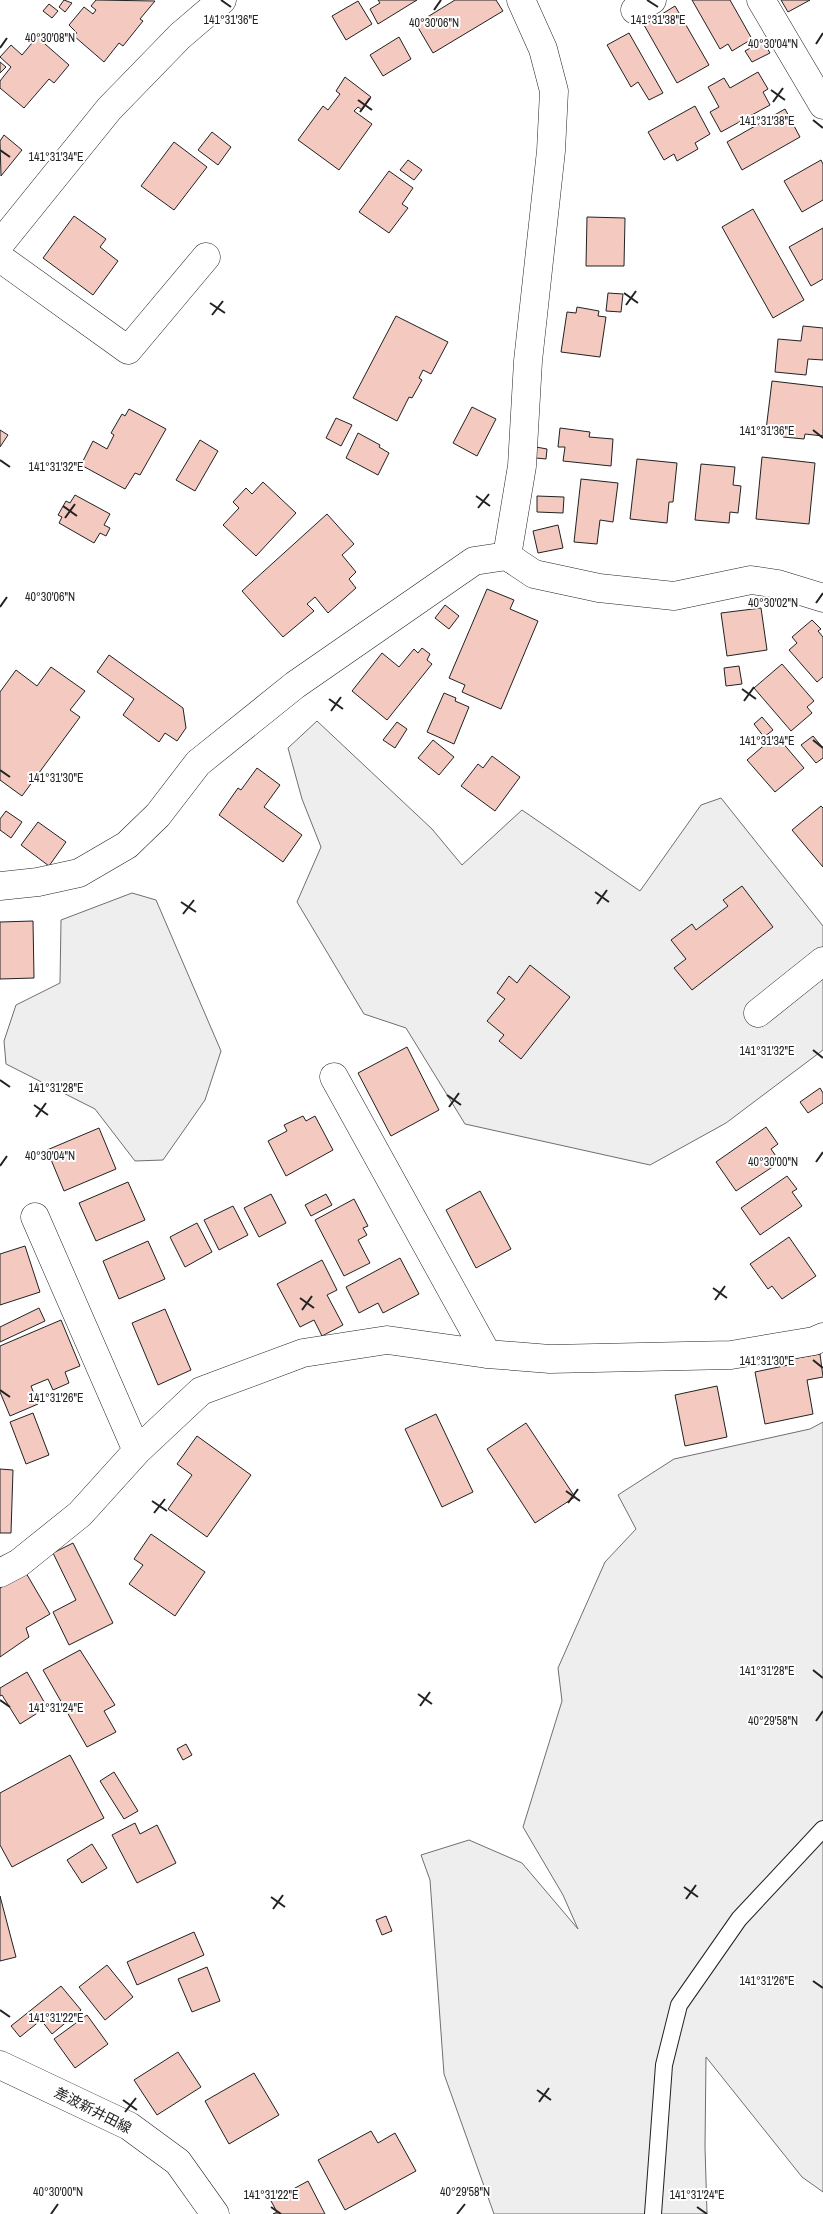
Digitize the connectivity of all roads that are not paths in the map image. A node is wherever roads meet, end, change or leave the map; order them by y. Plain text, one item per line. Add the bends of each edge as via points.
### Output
1 (222, 0) edge
2 (521, 0) edge
3 (761, 0) edge
4 (819, 89) edge
5 (0, 244) edge
6 (206, 257) dead end
7 (0, 258) edge
8 (507, 556) junction
9 (823, 598) edge
10 (0, 886) edge
11 (823, 961) edge
12 (758, 1013) dead end
13 (334, 1077) dead end
14 (35, 1217) dead end
15 (823, 1336) edge
16 (487, 1354) junction
17 (137, 1451) junction
18 (0, 1573) edge
19 (823, 1829) edge
20 (0, 2065) edge
21 (215, 2214) edge
22 (653, 2214) edge

1 - 5 street via 180,36 109,109
2 - 8 street via 543,49 554,91 551,151 528,361 522,466
3 - 4 street
6 - 7 street via 128,350
8 - 9 street via 534,574 599,588 674,596 751,580 778,584
8 - 10 street via 474,561 295,685 198,763 158,815 127,846 79,873
11 - 12 street
13 - 16 street
14 - 17 street
15 - 16 street via 814,1341 731,1355 550,1359
16 - 17 street via 386,1340 303,1352 202,1391
17 - 18 street via 80,1514 19,1564
19 - 22 lane via 739,1919 680,2005 664,2065
20 - 21 street, 差波新井田線 via 130,2126 178,2162

